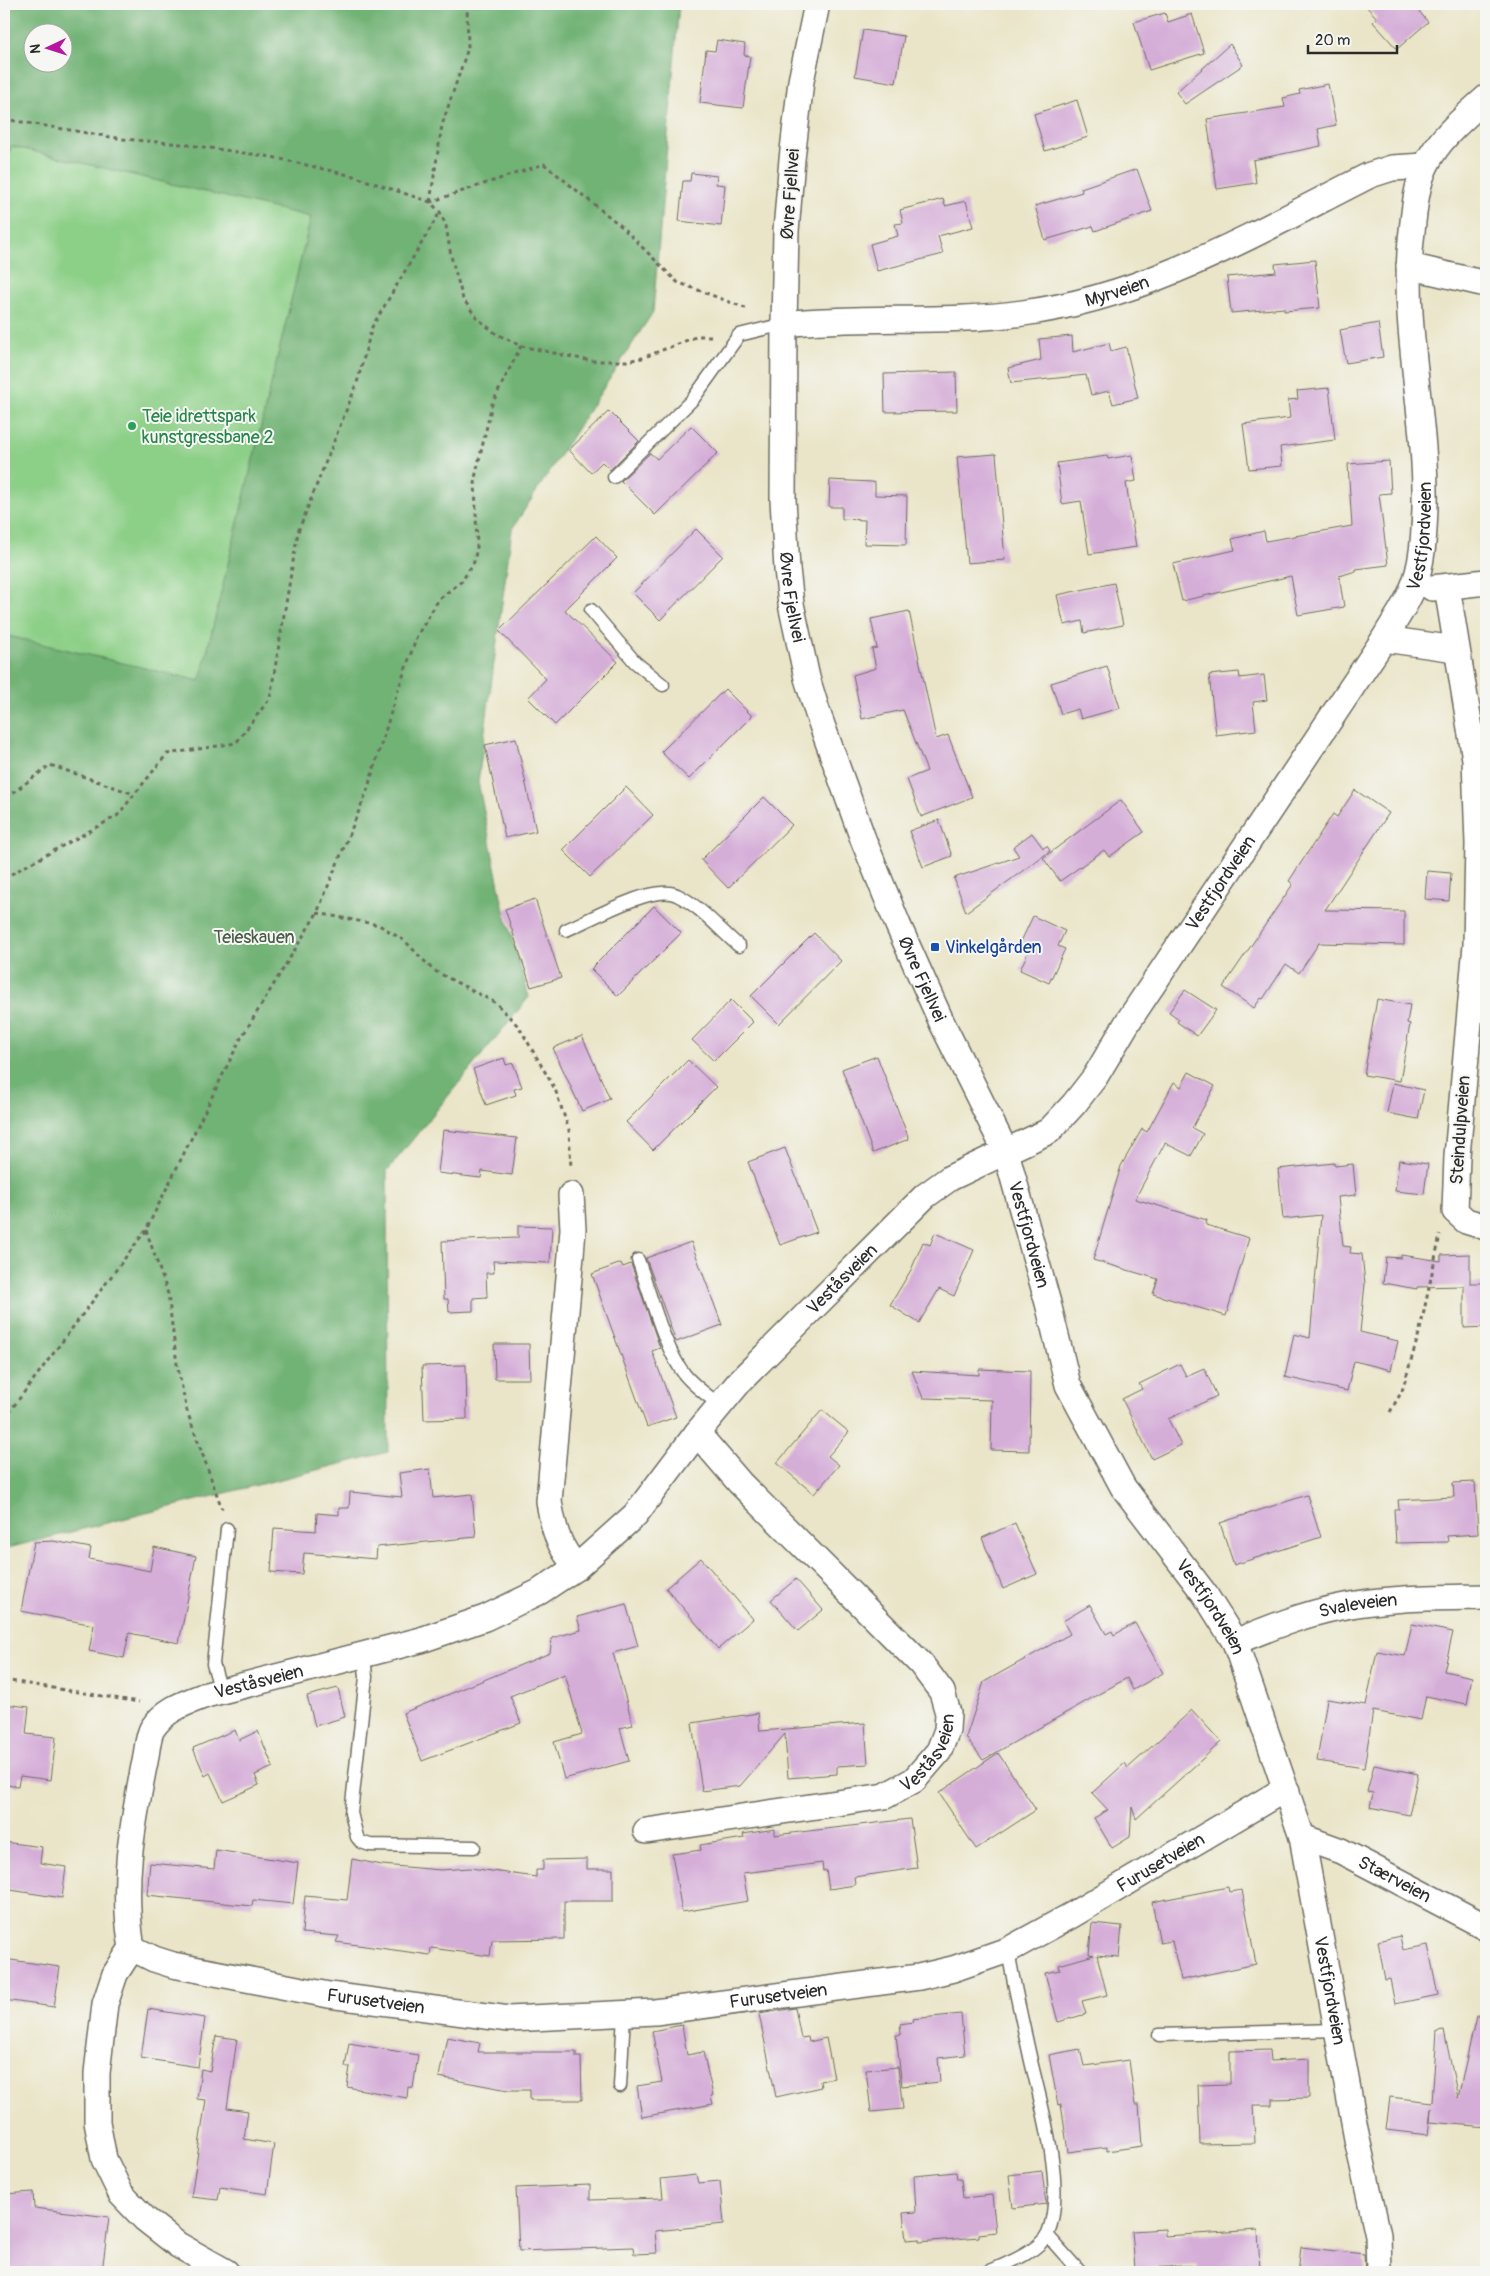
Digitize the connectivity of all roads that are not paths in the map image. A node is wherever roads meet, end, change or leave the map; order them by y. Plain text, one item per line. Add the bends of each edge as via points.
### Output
1 (817, 4) edge
2 (1486, 98) edge
3 (1425, 166) junction
4 (1409, 266) junction
5 (1486, 284) edge
6 (784, 324) junction
7 (614, 476) dead end
8 (1486, 582) edge
9 (1447, 587) junction
10 (1413, 590) junction
11 (590, 610) dead end
12 (1384, 639) junction
13 (1456, 649) junction
14 (663, 685) dead end
15 (566, 930) dead end
16 (739, 946) dead end
17 (1006, 1152) junction
18 (570, 1195) road end
19 (1469, 1220) edge
20 (638, 1260) dead end
21 (720, 1405) junction
22 (697, 1433) junction
23 (227, 1528) road end
24 (577, 1567) junction
25 (1486, 1596) edge
26 (1235, 1642) junction
27 (364, 1655) junction
28 (221, 1692) junction
29 (1287, 1791) junction
30 (646, 1831) dead end
31 (1302, 1837) junction
32 (474, 1847) dead end
33 (1486, 1927) edge
34 (132, 1948) junction
35 (1008, 1950) junction
36 (624, 2014) junction
37 (1337, 2030) junction
38 (1159, 2035) dead end
39 (620, 2086) dead end
40 (1047, 2235) junction
41 (226, 2272) edge
42 (988, 2272) edge
43 (1080, 2272) edge
44 (1379, 2272) edge

1 - 6 street, Øvre Fjellvei via 801,82 792,159 786,231
2 - 3 street, Vestfjordveien via 1454,128
3 - 4 street, Vestfjordveien via 1418,190
3 - 6 street, Myrveien via 1392,168 1370,175 1230,247 1154,280 1062,306 950,320 813,320
4 - 5 street
4 - 10 street, Vestfjordveien via 1411,321 1425,452 1424,544
6 - 7 lane via 739,335 694,399
6 - 17 street, Øvre Fjellvei via 783,499 787,569 807,678 860,830 898,925
8 - 9 street
9 - 10 street
9 - 13 street, Steindulpveien
10 - 12 street, Vestfjordveien
11 - 14 lane via 635,662
12 - 13 street
12 - 17 street, Vestfjordveien via 1129,1020 1095,1078 1049,1130
13 - 19 street, Steindulpveien via 1475,759 1478,844 1476,945 1457,1156
15 - 16 lane via 647,895 663,892 676,894
17 - 21 street, Veståsveien via 950,1178 925,1196 741,1380
17 - 26 street, Vestfjordveien via 1068,1385 1123,1487 1204,1593
18 - 24 street via 573,1229 549,1501 553,1529 565,1555
20 - 21 lane via 672,1353 684,1374
21 - 22 street, Veståsveien
22 - 24 street, Veståsveien via 635,1515
22 - 30 street, Veståsveien via 740,1483 921,1664 942,1692 948,1713 947,1730 939,1751 914,1780 885,1796
23 - 28 lane via 213,1664
24 - 27 street, Veståsveien via 539,1592 485,1618
25 - 26 street, Svaleveien via 1342,1606
26 - 29 street, Vestfjordveien
27 - 28 street, Veståsveien
27 - 32 lane via 366,1678 351,1813 356,1837 370,1845
28 - 34 street, Veståsveien via 173,1707 152,1730 132,1828 126,1888 126,1916
29 - 31 street, Vestfjordveien
29 - 35 street, Furusetveien
31 - 33 street, Stærveien via 1341,1851
31 - 37 street, Vestfjordveien
34 - 36 street, Furusetveien via 173,1965 329,1995 448,2012 509,2019
34 - 41 street via 115,1974 105,2004 97,2073 97,2122 104,2159 121,2194 145,2220
35 - 36 street, Furusetveien via 953,1969 920,1976
35 - 40 lane via 1049,2140 1055,2202
36 - 39 lane
37 - 38 lane
37 - 44 street, Vestfjordveien via 1378,2235
40 - 42 lane via 1029,2252
40 - 43 lane

